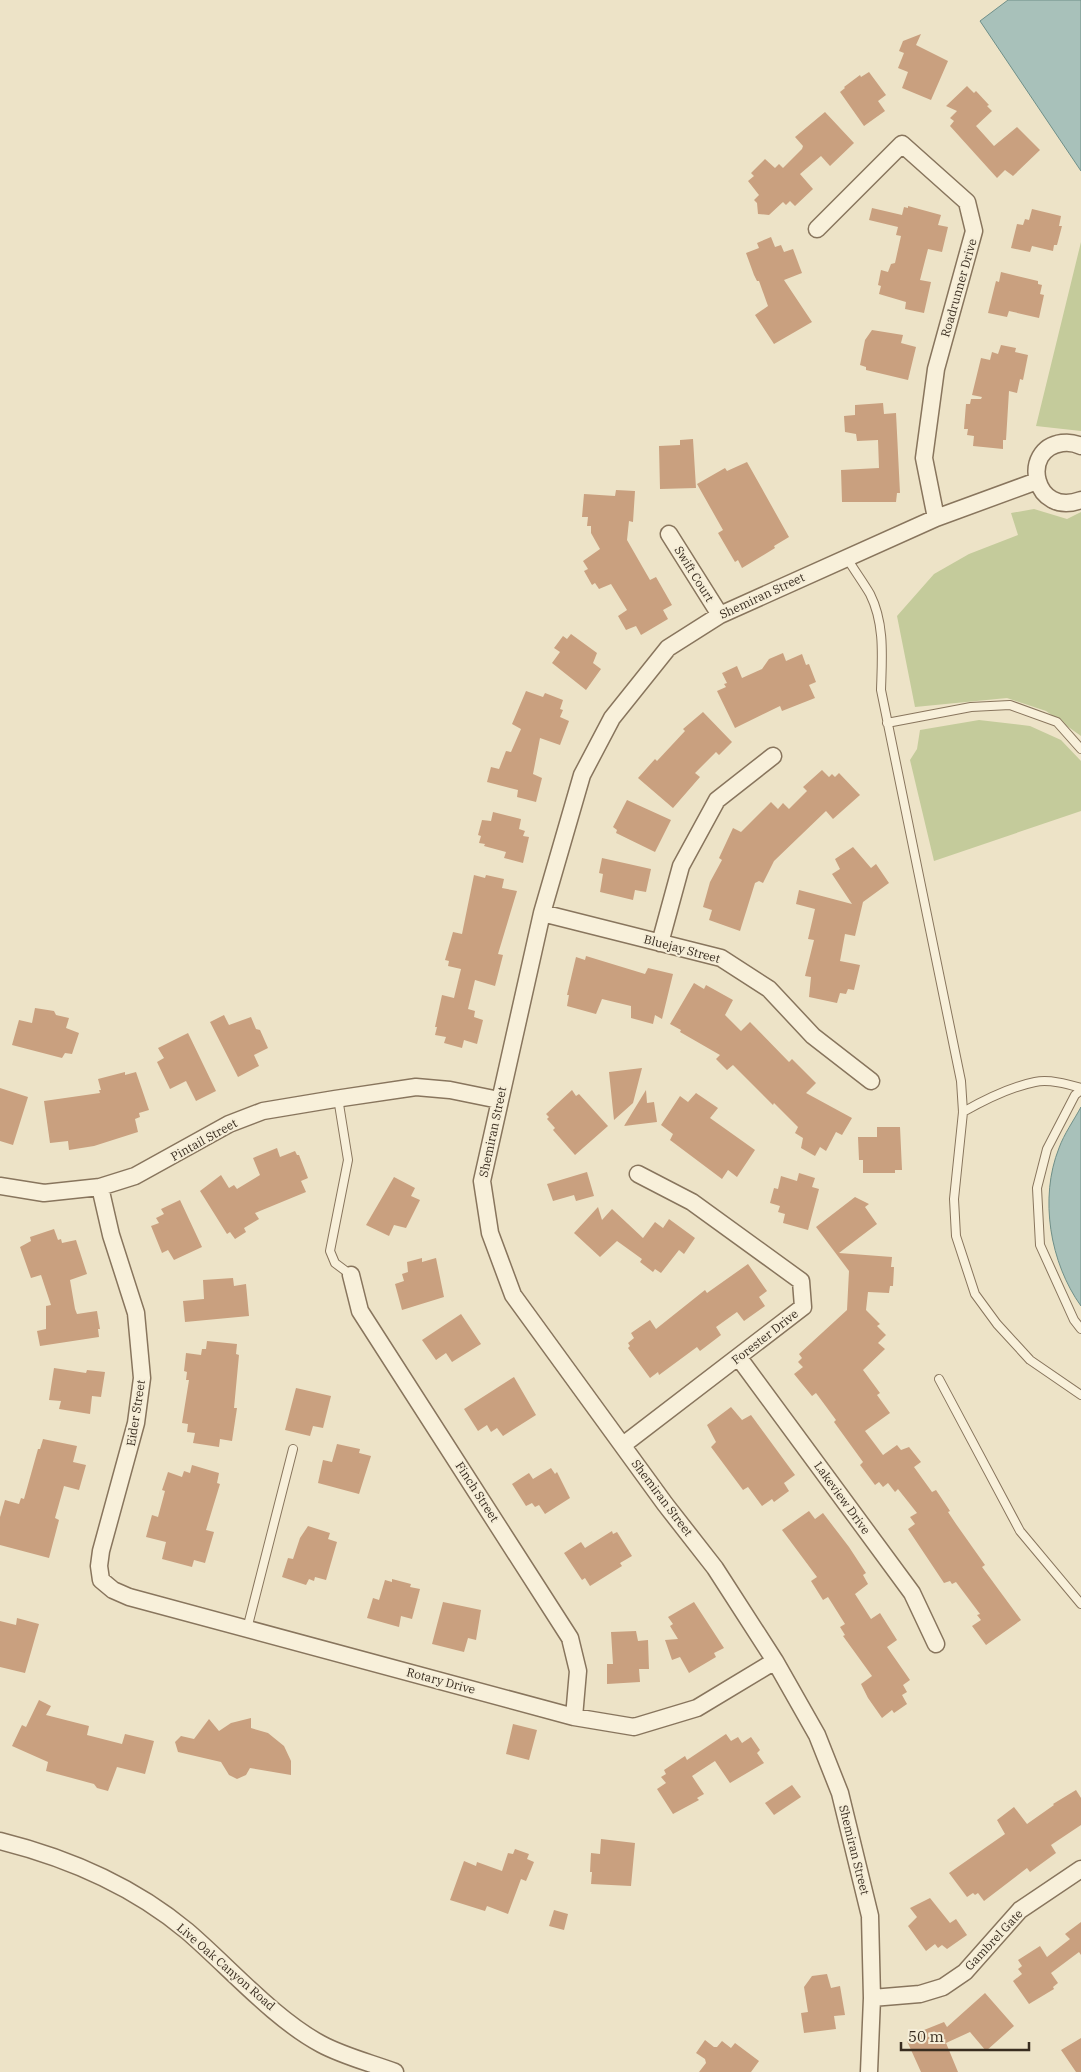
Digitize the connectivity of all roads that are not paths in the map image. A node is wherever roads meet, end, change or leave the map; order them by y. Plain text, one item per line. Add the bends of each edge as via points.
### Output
1 (817, 229) dead end
2 (1081, 446) edge
3 (1037, 481) junction
4 (1081, 500) edge
5 (936, 518) junction
6 (669, 534) dead end
7 (847, 558) junction
8 (720, 615) junction
9 (888, 723) junction
10 (1081, 749) edge
11 (773, 756) dead end
12 (542, 913) junction
13 (660, 943) junction
14 (871, 1081) dead end
15 (1081, 1089) edge
16 (338, 1098) junction
17 (499, 1100) junction
18 (964, 1112) junction
19 (638, 1174) dead end
20 (0, 1186) edge
21 (100, 1186) junction
22 (351, 1275) joint
23 (1081, 1329) edge
24 (739, 1358) junction
25 (939, 1379) dead end
26 (1081, 1395) edge
27 (623, 1445) junction
28 (293, 1449) dead end
29 (101, 1580) joint
30 (1081, 1604) edge
31 (247, 1629) junction
32 (936, 1644) dead end
33 (775, 1661) junction
34 (574, 1717) junction
35 (0, 1841) edge
36 (1081, 1869) edge
37 (872, 1998) junction
38 (395, 2072) edge
39 (869, 2072) edge

1 - 5 street, Roadrunner Drive via 902,144 967,202 974,231 936,370 924,458
2 - 3 street via 1067,442 1048,449 1036,466
3 - 4 street via 1053,501 1062,504
3 - 5 street, Shemiran Street
5 - 7 street, Shemiran Street
6 - 8 street, Swift Court
7 - 8 street, Shemiran Street
7 - 9 lane via 870,595 879,621 881,690
8 - 12 street, Shemiran Street via 668,648 612,718 582,775
9 - 10 lane via 971,706 1010,705 1056,722
9 - 18 lane via 961,1081
11 - 13 street via 717,800 681,866
12 - 13 street, Bluejay Street
12 - 17 street, Shemiran Street
13 - 14 street, Bluejay Street via 721,958 769,989 813,1036
15 - 18 lane via 1062,1083 1036,1082 1002,1093
15 - 23 lane via 1047,1149 1037,1188 1040,1245
16 - 17 street, Pintail Street via 416,1087
16 - 21 street, Pintail Street via 262,1111 229,1124 135,1176
16 - 22 lane via 348,1160 330,1251 334,1263
17 - 27 street, Shemiran Street via 482,1181 490,1233 513,1295
18 - 26 lane via 954,1199 956,1236 975,1294 1030,1360
19 - 24 street, Forester Drive via 692,1202 801,1281 803,1307
20 - 21 street, Pintail Street via 44,1193
21 - 29 street, Eider Street via 111,1234 136,1313 142,1378 136,1423 101,1552
22 - 34 street, Finch Street via 360,1311 570,1638 578,1671
24 - 27 street, Forester Drive
24 - 32 street, Lakeview Drive via 912,1593
25 - 30 lane via 1020,1531
27 - 33 street, Shemiran Street via 715,1568
28 - 31 lane
29 - 31 street, Rotary Drive via 129,1597
31 - 34 street, Rotary Drive
33 - 34 street, Rotary Drive via 697,1708 634,1727
33 - 37 street, Shemiran Street via 817,1735 840,1792 870,1916
35 - 38 street, Live Oak Canyon Road via 72,1863 129,1890 186,1931 288,2021 320,2044
36 - 37 street, Gambrel Gate via 1020,1910 965,1972 942,1987 920,1994
37 - 39 street, Shemiran Street

